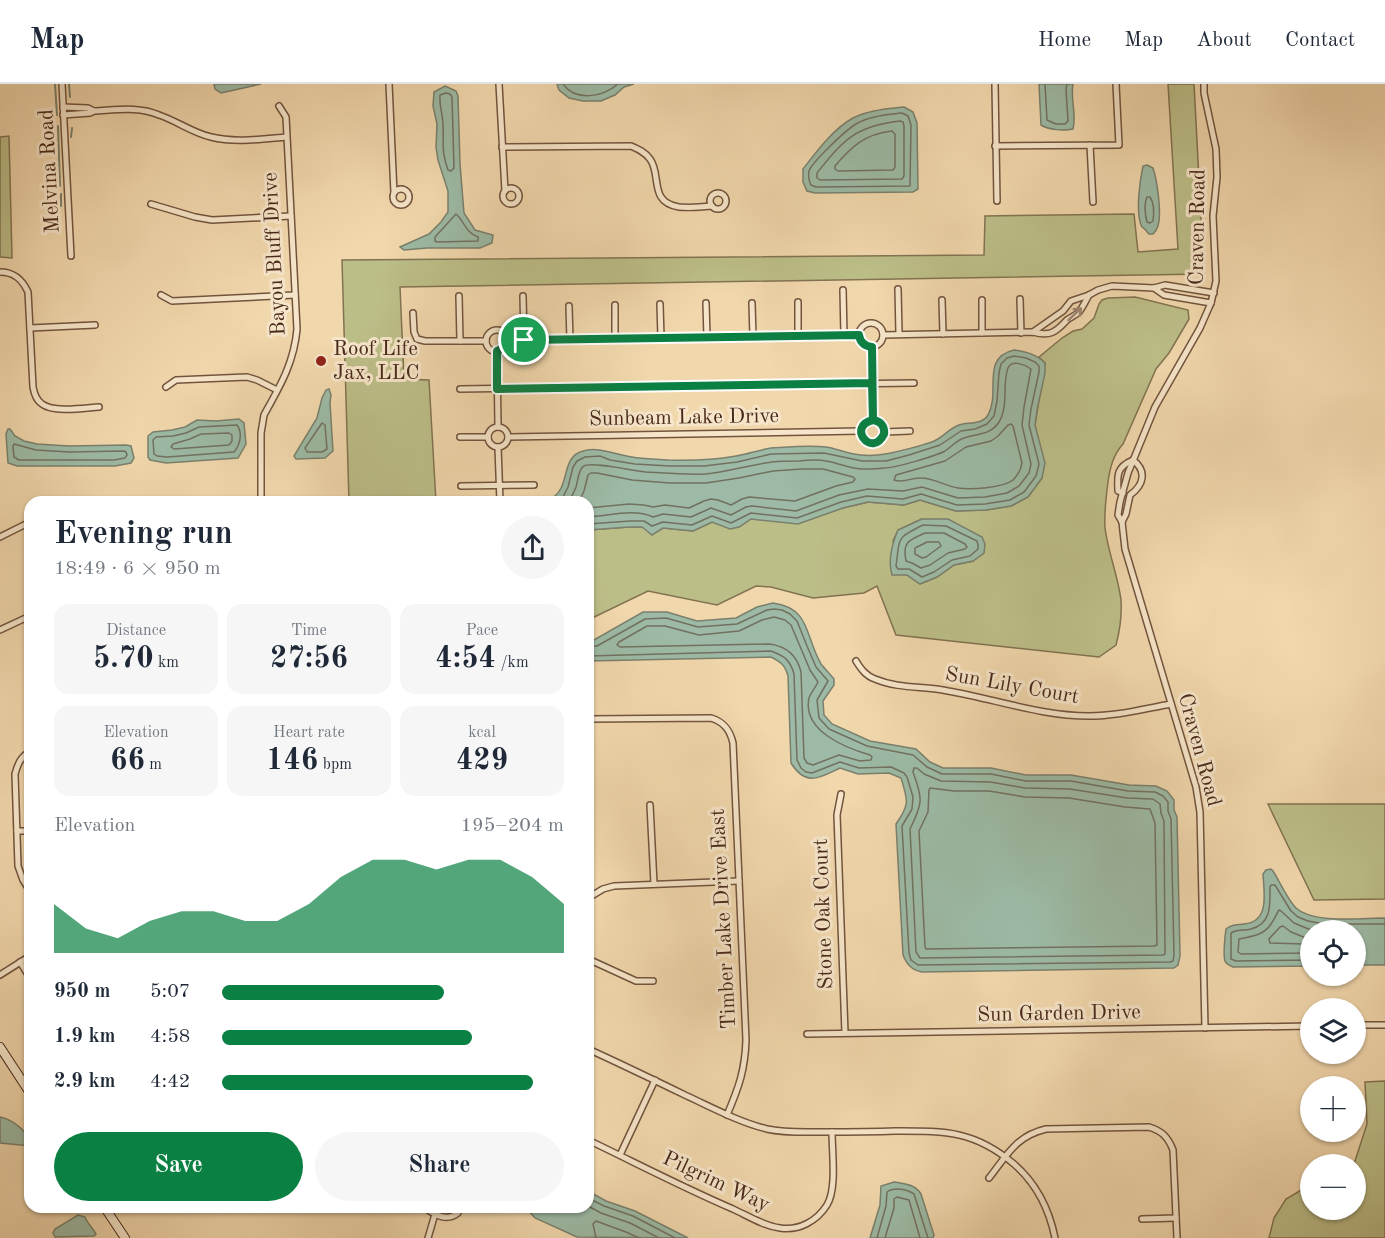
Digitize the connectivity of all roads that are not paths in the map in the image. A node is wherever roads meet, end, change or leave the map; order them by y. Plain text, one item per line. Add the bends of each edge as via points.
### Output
1 (62, 84) edge
2 (389, 84) edge
3 (499, 84) edge
4 (995, 84) edge
5 (1116, 84) edge
6 (1204, 84) edge
7 (279, 106) dead end
8 (63, 107) junction
9 (94, 111) junction
10 (63, 115) junction
11 (286, 137) junction
12 (1090, 145) junction
13 (995, 146) junction
14 (502, 147) junction
15 (505, 191) dead end
16 (394, 193) dead end
17 (997, 201) dead end
18 (1093, 202) dead end
19 (151, 204) dead end
20 (712, 206) dead end
21 (291, 216) junction
22 (71, 256) dead end
23 (3, 272) edge
24 (1154, 288) junction
25 (898, 289) dead end
26 (843, 290) dead end
27 (1214, 293) junction
28 (161, 295) dead end
29 (295, 295) junction
30 (1089, 295) junction
31 (459, 296) dead end
32 (523, 296) dead end
33 (1020, 299) dead end
34 (942, 300) dead end
35 (982, 300) dead end
36 (798, 302) dead end
37 (706, 303) dead end
38 (752, 303) dead end
39 (1211, 303) junction
40 (660, 304) dead end
41 (615, 305) dead end
42 (569, 306) dead end
43 (413, 313) dead end
44 (95, 325) dead end
45 (30, 328) junction
46 (1033, 332) junction
47 (982, 333) junction
48 (1021, 333) junction
49 (883, 334) junction
50 (899, 334) junction
51 (943, 334) junction
52 (844, 335) junction
53 (859, 335) junction
54 (798, 336) junction
55 (707, 337) junction
56 (753, 337) junction
57 (661, 338) junction
58 (615, 339) junction
59 (524, 340) junction
60 (570, 340) junction
61 (460, 341) junction
62 (486, 341) junction
63 (508, 341) junction
64 (872, 347) junction
65 (497, 351) junction
66 (872, 383) junction
67 (914, 383) dead end
68 (166, 387) dead end
69 (460, 389) dead end
70 (497, 389) junction
71 (277, 390) junction
72 (99, 407) dead end
73 (873, 420) junction
74 (498, 427) junction
75 (861, 431) junction
76 (910, 431) dead end
77 (884, 432) junction
78 (460, 437) dead end
79 (488, 437) junction
80 (508, 437) junction
81 (498, 447) junction
82 (1133, 460) junction
83 (534, 485) dead end
84 (461, 486) dead end
85 (499, 486) junction
86 (1123, 493) junction
87 (1130, 495) junction
88 (261, 496) edge
89 (500, 496) edge
90 (1122, 522) junction
91 (24, 525) edge
92 (0, 537) edge
93 (24, 619) edge
94 (0, 630) edge
95 (856, 661) dead end
96 (1171, 704) junction
97 (594, 719) edge
98 (24, 755) edge
99 (841, 794) dead end
100 (650, 805) dead end
101 (17, 831) junction
102 (24, 831) edge
103 (24, 880) edge
104 (739, 881) junction
105 (654, 884) junction
106 (594, 894) edge
107 (24, 960) edge
108 (20, 962) junction
109 (594, 962) edge
110 (24, 968) edge
111 (0, 975) edge
112 (652, 981) dead end
113 (1366, 1025) edge
114 (1385, 1025) edge
115 (1300, 1026) edge
116 (1205, 1028) junction
117 (845, 1033) junction
118 (807, 1034) dead end
119 (0, 1047) edge
120 (594, 1052) edge
121 (655, 1080) junction
122 (24, 1084) edge
123 (727, 1114) junction
124 (832, 1132) junction
125 (594, 1143) edge
126 (620, 1155) junction
127 (1005, 1157) junction
128 (989, 1178) dead end
129 (108, 1213) edge
130 (458, 1213) edge
131 (435, 1214) joint
132 (1176, 1218) junction
133 (1142, 1220) dead end
134 (125, 1238) edge
135 (428, 1238) edge
136 (1055, 1238) edge
137 (1177, 1238) edge

1 - 8 street, Melvina Road
2 - 16 street
3 - 14 street
4 - 13 street
5 - 12 street via 1119,145
6 - 27 street, Craven Road via 1216,149
7 - 11 street, Bayou Bluff Drive via 285,117
8 - 9 street
8 - 10 street, Melvina Road
9 - 10 street
9 - 11 street via 145,110 220,139
10 - 22 street, Melvina Road
11 - 21 street, Bayou Bluff Drive
12 - 13 street
12 - 18 street
13 - 17 street
14 - 15 street
14 - 20 street via 631,146 650,158 656,187 667,201 681,207
19 - 21 street via 203,219
21 - 29 street, Bayou Bluff Drive
23 - 45 street via 19,278 28,292
24 - 27 street via 1166,285
24 - 30 street via 1112,286
24 - 39 street via 1164,295
25 - 50 street
26 - 52 street
27 - 39 street, Craven Road
28 - 29 street via 172,301
29 - 71 street, Bayou Bluff Drive via 296,346
30 - 46 street via 1071,301
46 -> 30 street via 1042,335 1058,330 1079,312
31 - 61 street
32 - 59 street
33 - 48 street
34 - 51 street
35 - 47 street
36 - 54 street
37 - 55 street
38 - 56 street
39 - 82 street, Craven Road via 1155,407
40 - 57 street
41 - 58 street
42 - 60 street
43 - 61 street via 417,339
44 - 45 street
45 - 72 street via 33,387 38,400 56,409
46 - 48 street
47 - 48 street
47 - 51 street
49 - 50 street
49 - 53 street via 879,326 871,323 862,327
49 - 64 street via 880,343
50 - 51 street
52 - 53 street
52 - 54 street
53 - 64 street via 863,344
54 - 56 street
55 - 56 street
55 - 57 street
57 - 58 street
58 - 60 street
59 - 60 street
59 - 63 street
61 - 62 street
62 - 63 street via 489,333 497,330
62 - 65 street via 489,348
63 - 65 street
64 - 66 street
65 - 70 street
66 - 67 street
66 - 70 street
66 - 73 street
68 - 71 street via 176,380 247,377
69 - 70 street
70 - 74 street
71 - 88 street, Bayou Bluff Drive via 264,415 261,434
73 - 75 street via 864,423
73 - 77 street via 881,423
74 - 79 street
74 - 80 street
75 - 77 street via 864,440 873,443 881,440
75 - 80 street, Sunbeam Lake Drive
76 - 77 street
78 - 79 street
79 - 81 street
80 - 81 street
81 - 85 street
82 - 86 street, Craven Road via 1123,464 1119,472 1118,491
82 - 87 street, Craven Road via 1140,466 1142,476 1138,489
83 - 85 street
84 - 85 street
85 - 89 street
86 - 87 street
86 - 90 street, Craven Road via 1118,515
87 - 90 street, Craven Road
90 - 96 street, Craven Road via 1125,549
91 - 92 street
93 - 94 street
95 - 96 street, Sun Lily Court via 874,679 900,686 945,690 1056,714 1124,714
96 - 116 street, Craven Road via 1200,812
97 - 104 street, Timber Lake Drive East via 705,717 721,722 729,730 733,743
98 - 101 street via 15,774
99 - 117 street, Stone Oak Court via 837,815
100 - 105 street
101 - 102 street
101 - 103 street
104 - 105 street
104 - 123 street, Timber Lake Drive East via 746,1040 741,1079
105 - 106 street via 614,886
107 - 108 street
108 - 110 street
108 - 111 street
109 - 112 street via 636,981
113 - 114 street
115 - 116 street, Sun Garden Drive
116 - 117 street, Sun Garden Drive
117 - 118 street, Sun Garden Drive
119 - 122 main road
120 - 121 street
121 - 123 street
121 - 126 street
123 - 124 street via 775,1131
124 - 126 street, Pilgrim Way via 830,1198 814,1220 788,1229 770,1226
124 - 127 street via 941,1131 982,1142
125 - 126 street, Pilgrim Way
127 - 128 street
127 - 132 street via 1025,1136 1046,1129 1149,1128 1162,1132 1173,1150
127 - 136 street via 1039,1193
129 - 134 main road
130 - 131 street via 453,1218
131 - 135 street
132 - 133 street
132 - 137 street

